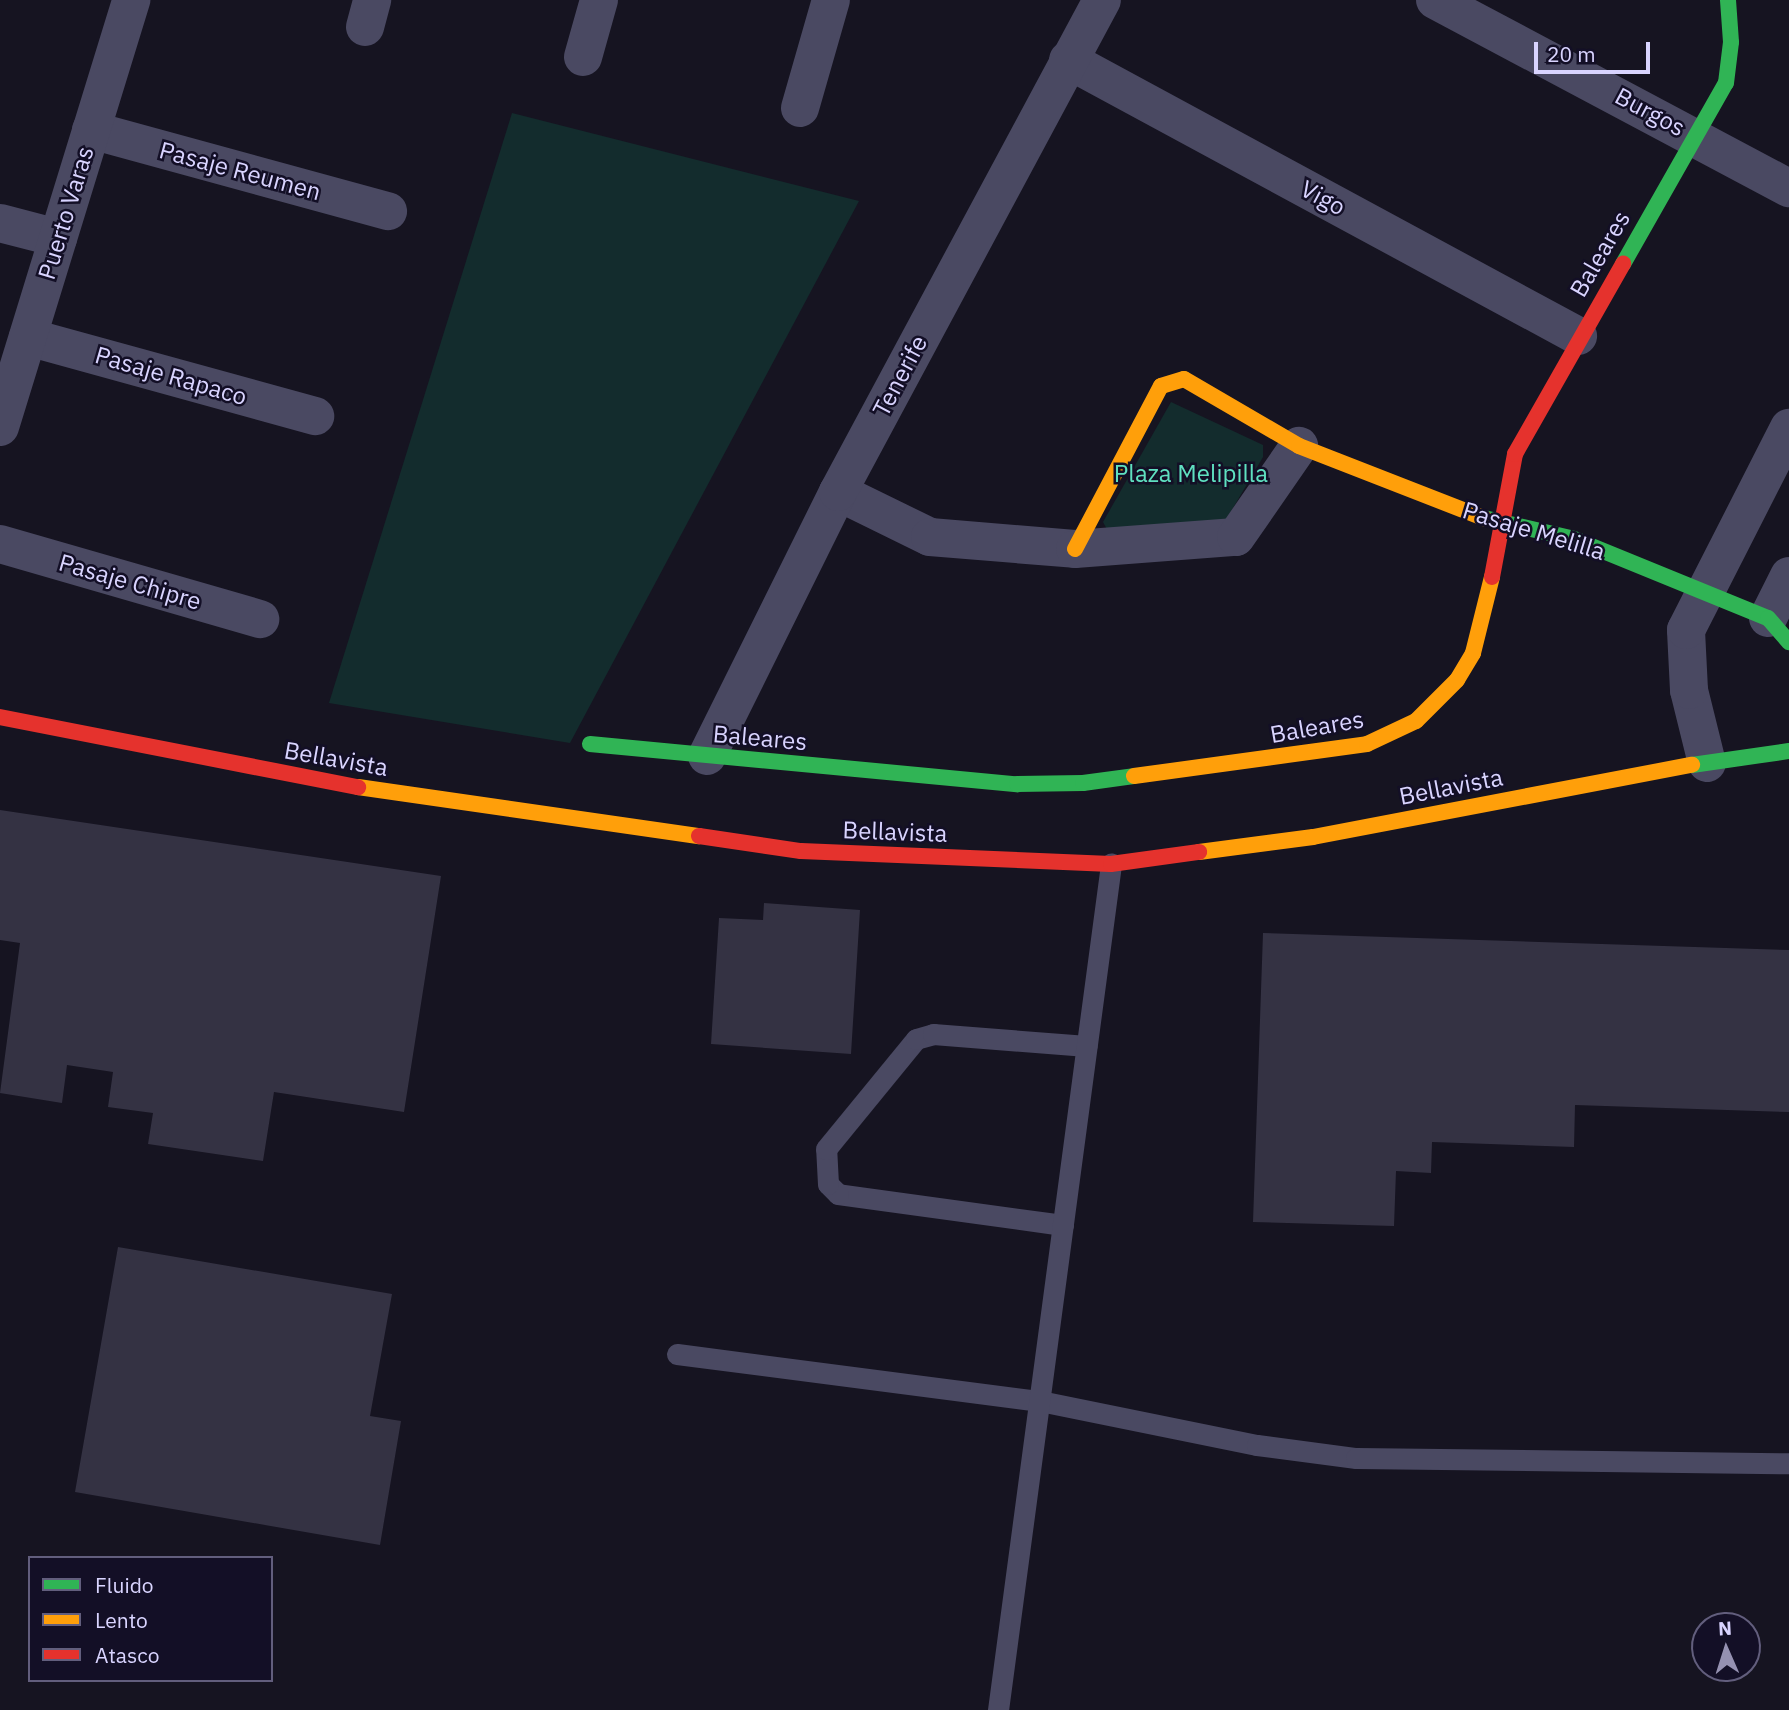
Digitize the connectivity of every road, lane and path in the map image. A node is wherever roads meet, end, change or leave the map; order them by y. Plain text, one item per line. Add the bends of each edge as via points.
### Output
1 (131, 0) edge
2 (599, 0) edge
3 (831, 0) edge
4 (1102, 0) edge
5 (1436, 0) edge
6 (1728, 0) edge
7 (583, 57) dead end
8 (1068, 60) junction
9 (800, 108) dead end
10 (91, 130) junction
11 (1696, 136) junction
12 (1789, 188) edge
13 (388, 211) dead end
14 (0, 223) edge
15 (58, 238) junction
16 (1578, 336) junction
17 (28, 337) junction
18 (315, 416) dead end
19 (0, 427) edge
20 (1789, 428) edge
21 (1299, 446) junction
22 (838, 492) junction
23 (1505, 526) junction
24 (0, 544) edge
25 (1075, 549) junction
26 (1789, 576) edge
27 (1703, 594) junction
28 (260, 619) dead end
29 (1779, 630) edge
30 (0, 716) edge
31 (590, 744) dead end
32 (1789, 751) edge
33 (707, 756) junction
34 (1707, 763) junction
35 (1111, 864) junction
36 (1087, 1046) junction
37 (1063, 1225) junction
38 (677, 1354) dead end
39 (1040, 1401) junction
40 (1789, 1463) edge
41 (998, 1710) edge

1 - 10 street, Puerto Varas
2 - 7 street
3 - 9 street
4 - 8 street, Tenerife
5 - 11 street, Burgos
6 - 11 street, Baleares via 1731,41 1726,83
8 - 16 street, Vigo
8 - 22 street, Tenerife
10 - 13 street, Pasaje Reumen
10 - 15 street, Puerto Varas
11 - 12 street, Burgos
11 - 16 street, Baleares
14 - 15 street
15 - 17 street, Puerto Varas
16 - 23 street, Baleares via 1515,454
17 - 18 street, Pasaje Rapaco
17 - 19 street, Puerto Varas
20 - 27 street
21 - 23 street, Pasaje Melilla
21 - 25 street via 1236,537
21 - 25 street, Pasaje Melilla via 1184,379 1167,381
22 - 25 street via 930,537
22 - 33 street, Tenerife
23 - 27 street, Pasaje Melilla via 1574,539
23 - 33 street, Baleares via 1483,623 1457,680 1416,722 1367,744 1083,783 1017,784
24 - 28 street, Pasaje Chipre
26 - 29 street
27 - 29 street, Pasaje Melilla
27 - 34 street via 1686,630 1689,691
30 - 35 street, Bellavista via 369,789 801,851
31 - 33 street, Baleares
32 - 34 street, Bellavista
34 - 35 street, Bellavista via 1313,837
35 - 36 lane
36 - 37 lane
36 - 37 lane via 933,1034 916,1039 826,1149 828,1184 838,1194
37 - 39 lane
38 - 39 lane
39 - 40 lane via 1257,1445 1356,1458
39 - 41 lane

